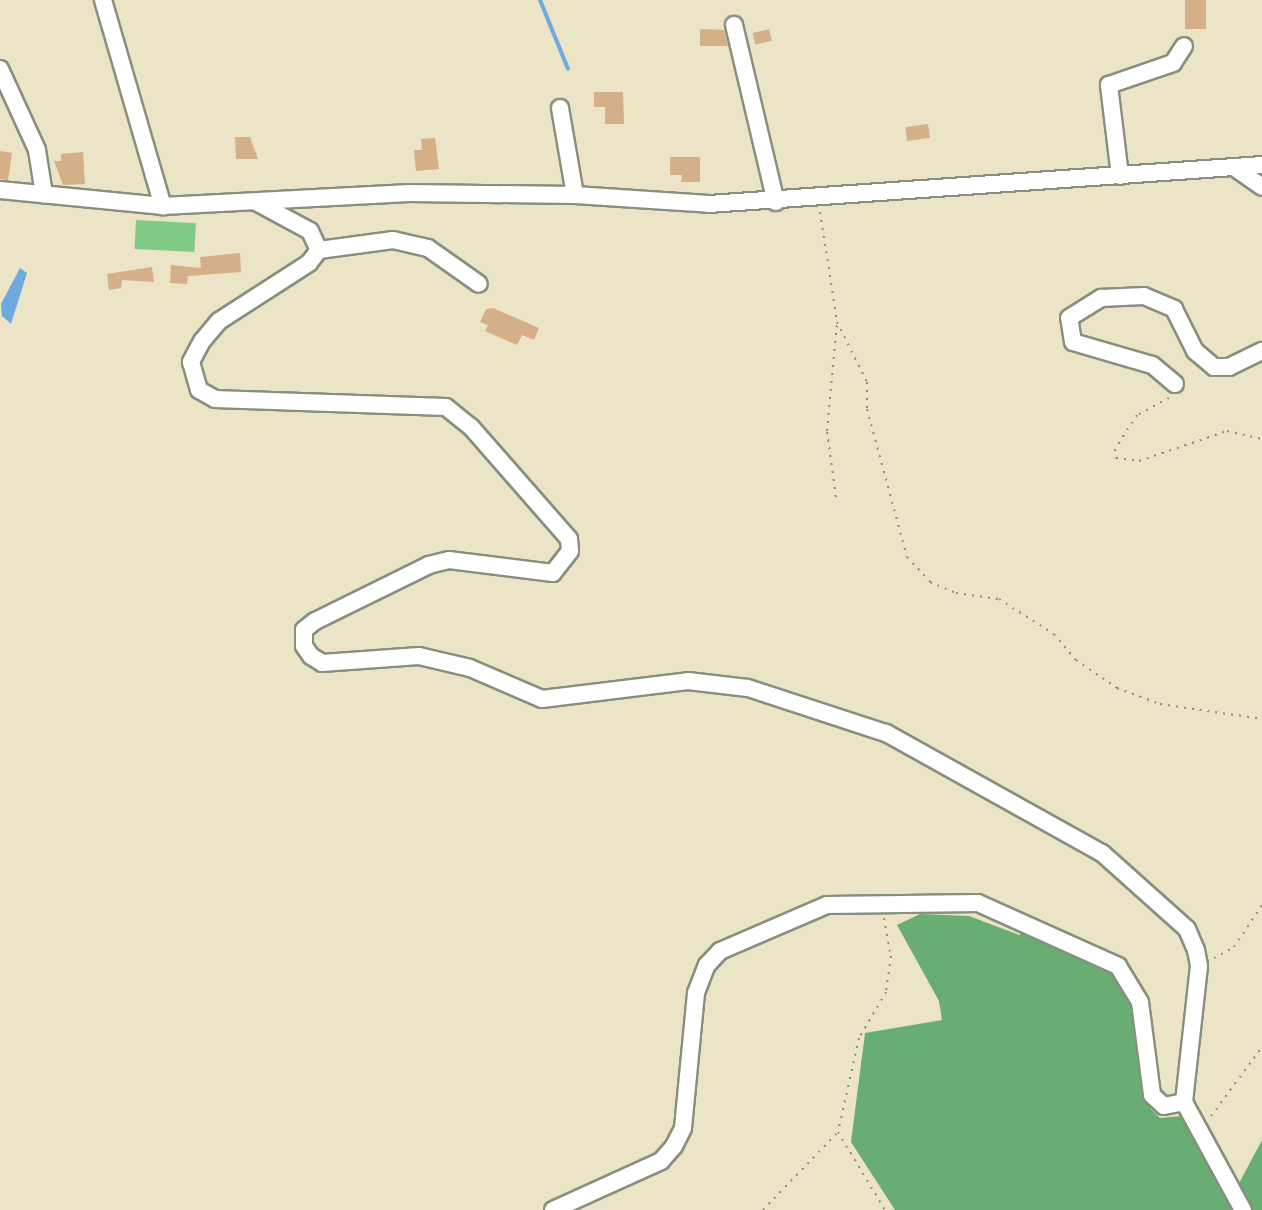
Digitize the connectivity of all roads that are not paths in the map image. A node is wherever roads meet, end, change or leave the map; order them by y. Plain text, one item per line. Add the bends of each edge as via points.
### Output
1 (103, 0) edge
2 (734, 25) dead end
3 (1184, 46) dead end
4 (0, 69) edge
5 (560, 108) dead end
6 (1262, 165) edge
7 (1238, 170) junction
8 (1120, 176) junction
9 (1262, 187) edge
10 (0, 190) edge
11 (44, 194) junction
12 (575, 195) junction
13 (256, 202) junction
14 (776, 202) junction
15 (163, 206) junction
16 (319, 250) junction
17 (479, 284) dead end
18 (1262, 351) edge
19 (1175, 384) road end
20 (1184, 1102) junction
21 (553, 1210) edge
22 (1243, 1210) edge

1 - 15 street
2 - 14 street
3 - 8 street via 1173,63 1109,85
4 - 11 street via 37,150
5 - 12 street
6 - 7 street
7 - 8 street
7 - 9 street
8 - 14 street via 921,187
10 - 11 street
11 - 15 street
12 - 13 street via 410,193
12 - 14 street via 709,204
13 - 15 street
13 - 16 street via 310,231
16 - 17 street via 369,241 416,245 461,267
16 - 20 street via 309,263 219,321 191,362 199,390 215,399 446,407 561,528 570,551 553,573 449,560 429,565 315,621 304,630 304,646 311,656 322,663 419,656 470,668 542,699 688,681 748,688 886,733 1102,853 1187,929 1199,966
18 - 19 street via 1229,367 1214,367 1195,351 1174,309 1144,296 1101,298 1069,318 1073,342 1152,365
20 - 21 street via 1164,1106 1152,1095 1140,1002 1118,966 978,903 881,901 815,907 720,951 707,965 696,993 683,1128 674,1146 661,1161
20 - 22 street

